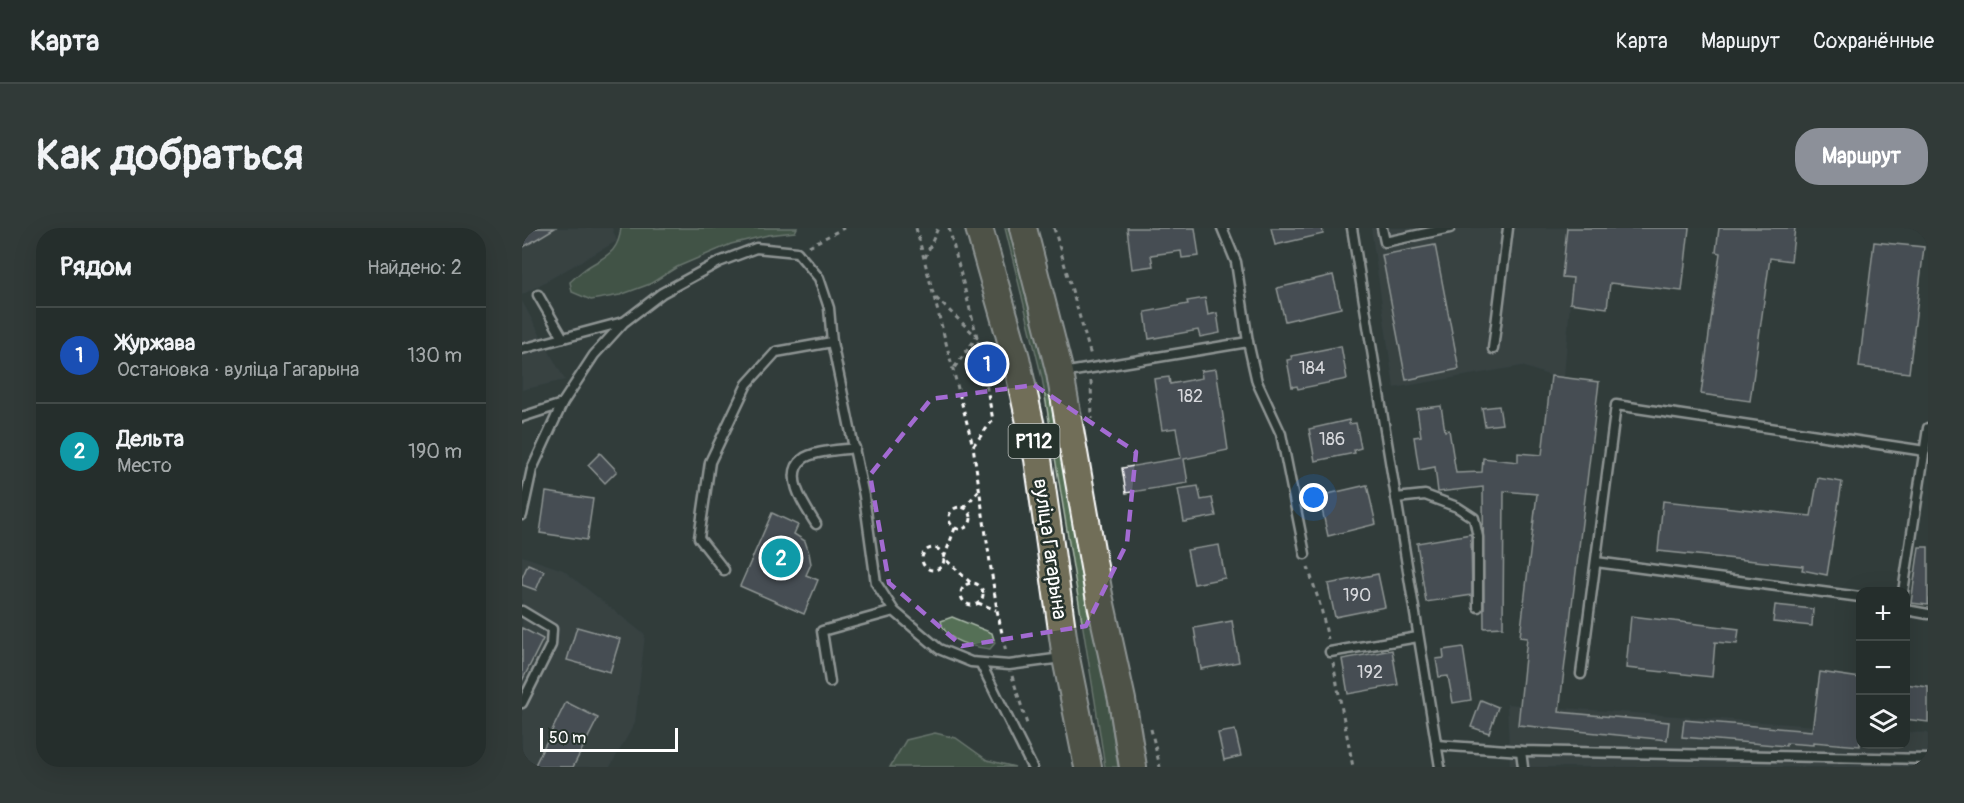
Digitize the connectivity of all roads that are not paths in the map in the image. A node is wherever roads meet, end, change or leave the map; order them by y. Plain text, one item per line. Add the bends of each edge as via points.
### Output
1 (979, 228) edge
2 (1023, 228) edge
3 (1222, 228) edge
4 (1352, 228) edge
5 (1382, 228) edge
6 (1450, 228) edge
7 (1508, 228) edge
8 (538, 295) dead end
9 (624, 322) junction
10 (563, 338) junction
11 (832, 342) junction
12 (1248, 342) junction
13 (522, 349) edge
14 (1493, 349) dead end
15 (1060, 374) junction
16 (562, 404) junction
17 (522, 417) edge
18 (1928, 428) edge
19 (855, 448) junction
20 (1925, 451) junction
21 (1396, 498) junction
22 (522, 515) edge
23 (816, 524) dead end
24 (1305, 554) dead end
25 (1596, 562) junction
26 (724, 570) dead end
27 (1904, 587) edge
28 (1856, 596) edge
29 (1479, 606) dead end
30 (522, 611) edge
31 (894, 611) junction
32 (1910, 611) edge
33 (1928, 614) edge
34 (1418, 637) junction
35 (1330, 652) dead end
36 (1066, 658) junction
37 (981, 664) junction
38 (1581, 674) dead end
39 (830, 682) dead end
40 (522, 704) edge
41 (1436, 746) junction
42 (1521, 751) junction
43 (1928, 759) edge
44 (1032, 767) edge
45 (1088, 767) edge
46 (1133, 767) edge
47 (1439, 767) edge
48 (1523, 767) edge

1 - 36 main road, вуліца Гагарына / Р112 via 1016,358 1038,459
2 - 15 main road, вуліца Гагарына / Р112
3 - 12 lane via 1236,262
4 - 21 lane
5 - 6 lane via 1385,242
7 - 14 lane
8 - 10 lane
9 - 10 lane
9 - 11 lane via 662,293 719,262 756,248 797,252 819,279 829,308
9 - 16 lane via 594,355
10 - 13 lane
11 - 19 lane
11 - 26 lane via 776,352 747,384 710,462 699,538
12 - 15 lane
12 - 24 lane via 1257,382 1281,434
15 - 46 main road, вуліца Гагарына / Р112
16 - 17 lane
16 - 22 lane via 532,469
18 - 20 lane
19 - 23 lane via 803,458 796,468 797,493
19 - 31 lane via 876,584
20 - 25 lane via 1616,405
20 - 27 lane
21 - 29 lane via 1425,495 1474,518
21 - 34 lane
25 - 28 lane
25 - 38 lane
30 - 40 lane via 552,629 551,645
31 - 37 lane via 939,649
31 - 39 lane via 822,631
32 - 33 lane
34 - 35 lane
34 - 41 lane
36 - 37 lane
36 - 45 main road, вуліца Гагарына / Р112
37 - 44 lane
41 - 42 lane
41 - 47 lane
42 - 43 lane
42 - 48 lane

